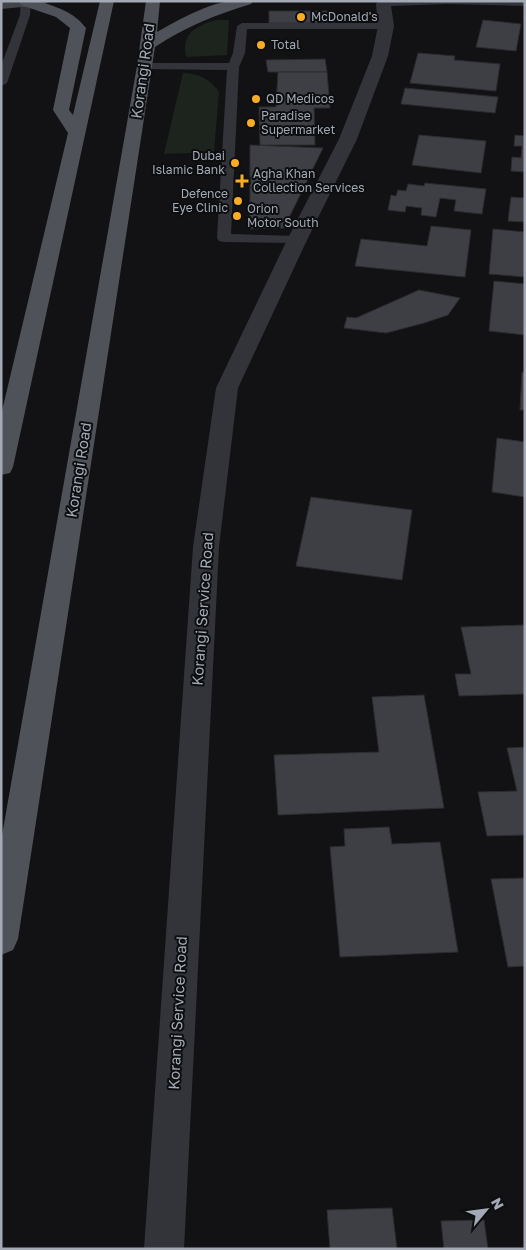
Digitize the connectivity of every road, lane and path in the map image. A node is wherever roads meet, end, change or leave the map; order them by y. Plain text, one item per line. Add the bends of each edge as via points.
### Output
1 (43, 1) edge
2 (107, 1) edge
3 (153, 1) edge
4 (246, 1) edge
5 (442, 1) edge
6 (452, 1) edge
7 (26, 2) edge
8 (525, 2) edge
9 (1, 5) edge
10 (386, 7) edge
11 (147, 56) junction
12 (232, 68) junction
13 (1, 83) edge
14 (78, 134) junction
15 (297, 240) junction
16 (1, 467) edge
17 (1, 939) edge
18 (164, 1249) edge

1 - 7 main road
2 - 14 main road
3 - 11 main road, Korangi Road
4 - 11 main road via 183,23
5 - 10 street
6 - 8 street
7 - 9 main road
7 - 13 lane via 25,15
7 - 14 main road via 64,16 78,28 61,110
10 - 12 lane via 242,26 239,53
10 - 15 street, Korangi Service Road via 380,56 348,138
11 - 12 lane
11 - 17 main road, Korangi Road
12 - 15 lane via 224,238
14 - 16 main road
15 - 18 street, Korangi Service Road via 227,388 206,546

